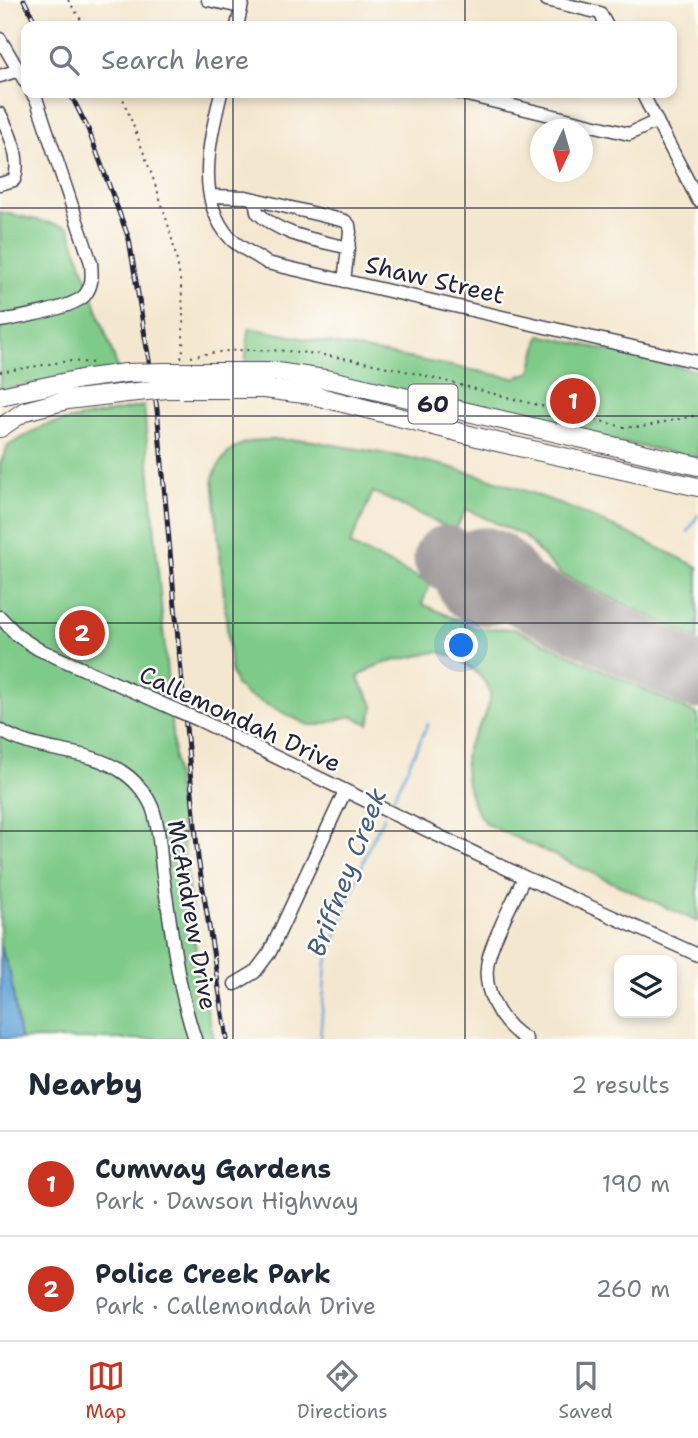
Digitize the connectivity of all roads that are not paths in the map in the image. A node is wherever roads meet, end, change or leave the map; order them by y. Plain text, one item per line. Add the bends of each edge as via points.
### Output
1 (208, 0) edge
2 (547, 0) edge
3 (242, 4) edge
4 (604, 21) edge
5 (0, 39) edge
6 (19, 70) junction
7 (21, 74) edge
8 (0, 76) edge
9 (35, 98) edge
10 (220, 98) edge
11 (480, 98) edge
12 (645, 98) edge
13 (0, 114) edge
14 (657, 121) junction
15 (4, 135) edge
16 (0, 184) edge
17 (210, 196) junction
18 (255, 200) junction
19 (698, 200) edge
20 (349, 248) junction
21 (344, 281) junction
22 (0, 321) edge
23 (698, 362) edge
24 (165, 380) junction
25 (0, 396) edge
26 (0, 428) edge
27 (698, 466) edge
28 (694, 486) edge
29 (2, 624) edge
30 (0, 730) edge
31 (345, 791) junction
32 (524, 877) junction
33 (698, 956) edge
34 (235, 984) dead end
35 (195, 1039) edge
36 (526, 1039) edge

1 - 3 street
2 - 4 street via 600,13
5 - 6 street
6 - 7 street
6 - 8 street
9 - 22 street via 91,263 92,281 83,297 41,313
10 - 17 street, Shaw Street via 207,181
11 - 14 street via 629,134
12 - 14 street
13 - 15 street
14 - 19 street
15 - 16 street via 13,149 16,176
17 - 18 street
17 - 21 street, Shaw Street via 219,222 232,240 267,263
18 - 20 street via 257,212 278,228
18 - 20 street via 345,221
20 - 21 street
21 - 23 street, Shaw Street
24 - 25 highway, 60, bridge via 126,373
24 - 26 highway, 60, bridge via 127,393 66,400 25,411
24 - 27 highway, 60 via 277,372 331,380
24 - 28 highway, 60 via 312,395
29 - 31 street, Callemondah Drive, bridge via 38,649 200,720
30 - 35 street, McAndrew Drive via 29,744 120,770 144,793 155,821 173,950
31 - 32 street, Callemondah Drive
31 - 34 street via 270,952 256,972
32 - 33 street, Callemondah Drive
32 - 36 street via 489,957 487,976 494,1008

